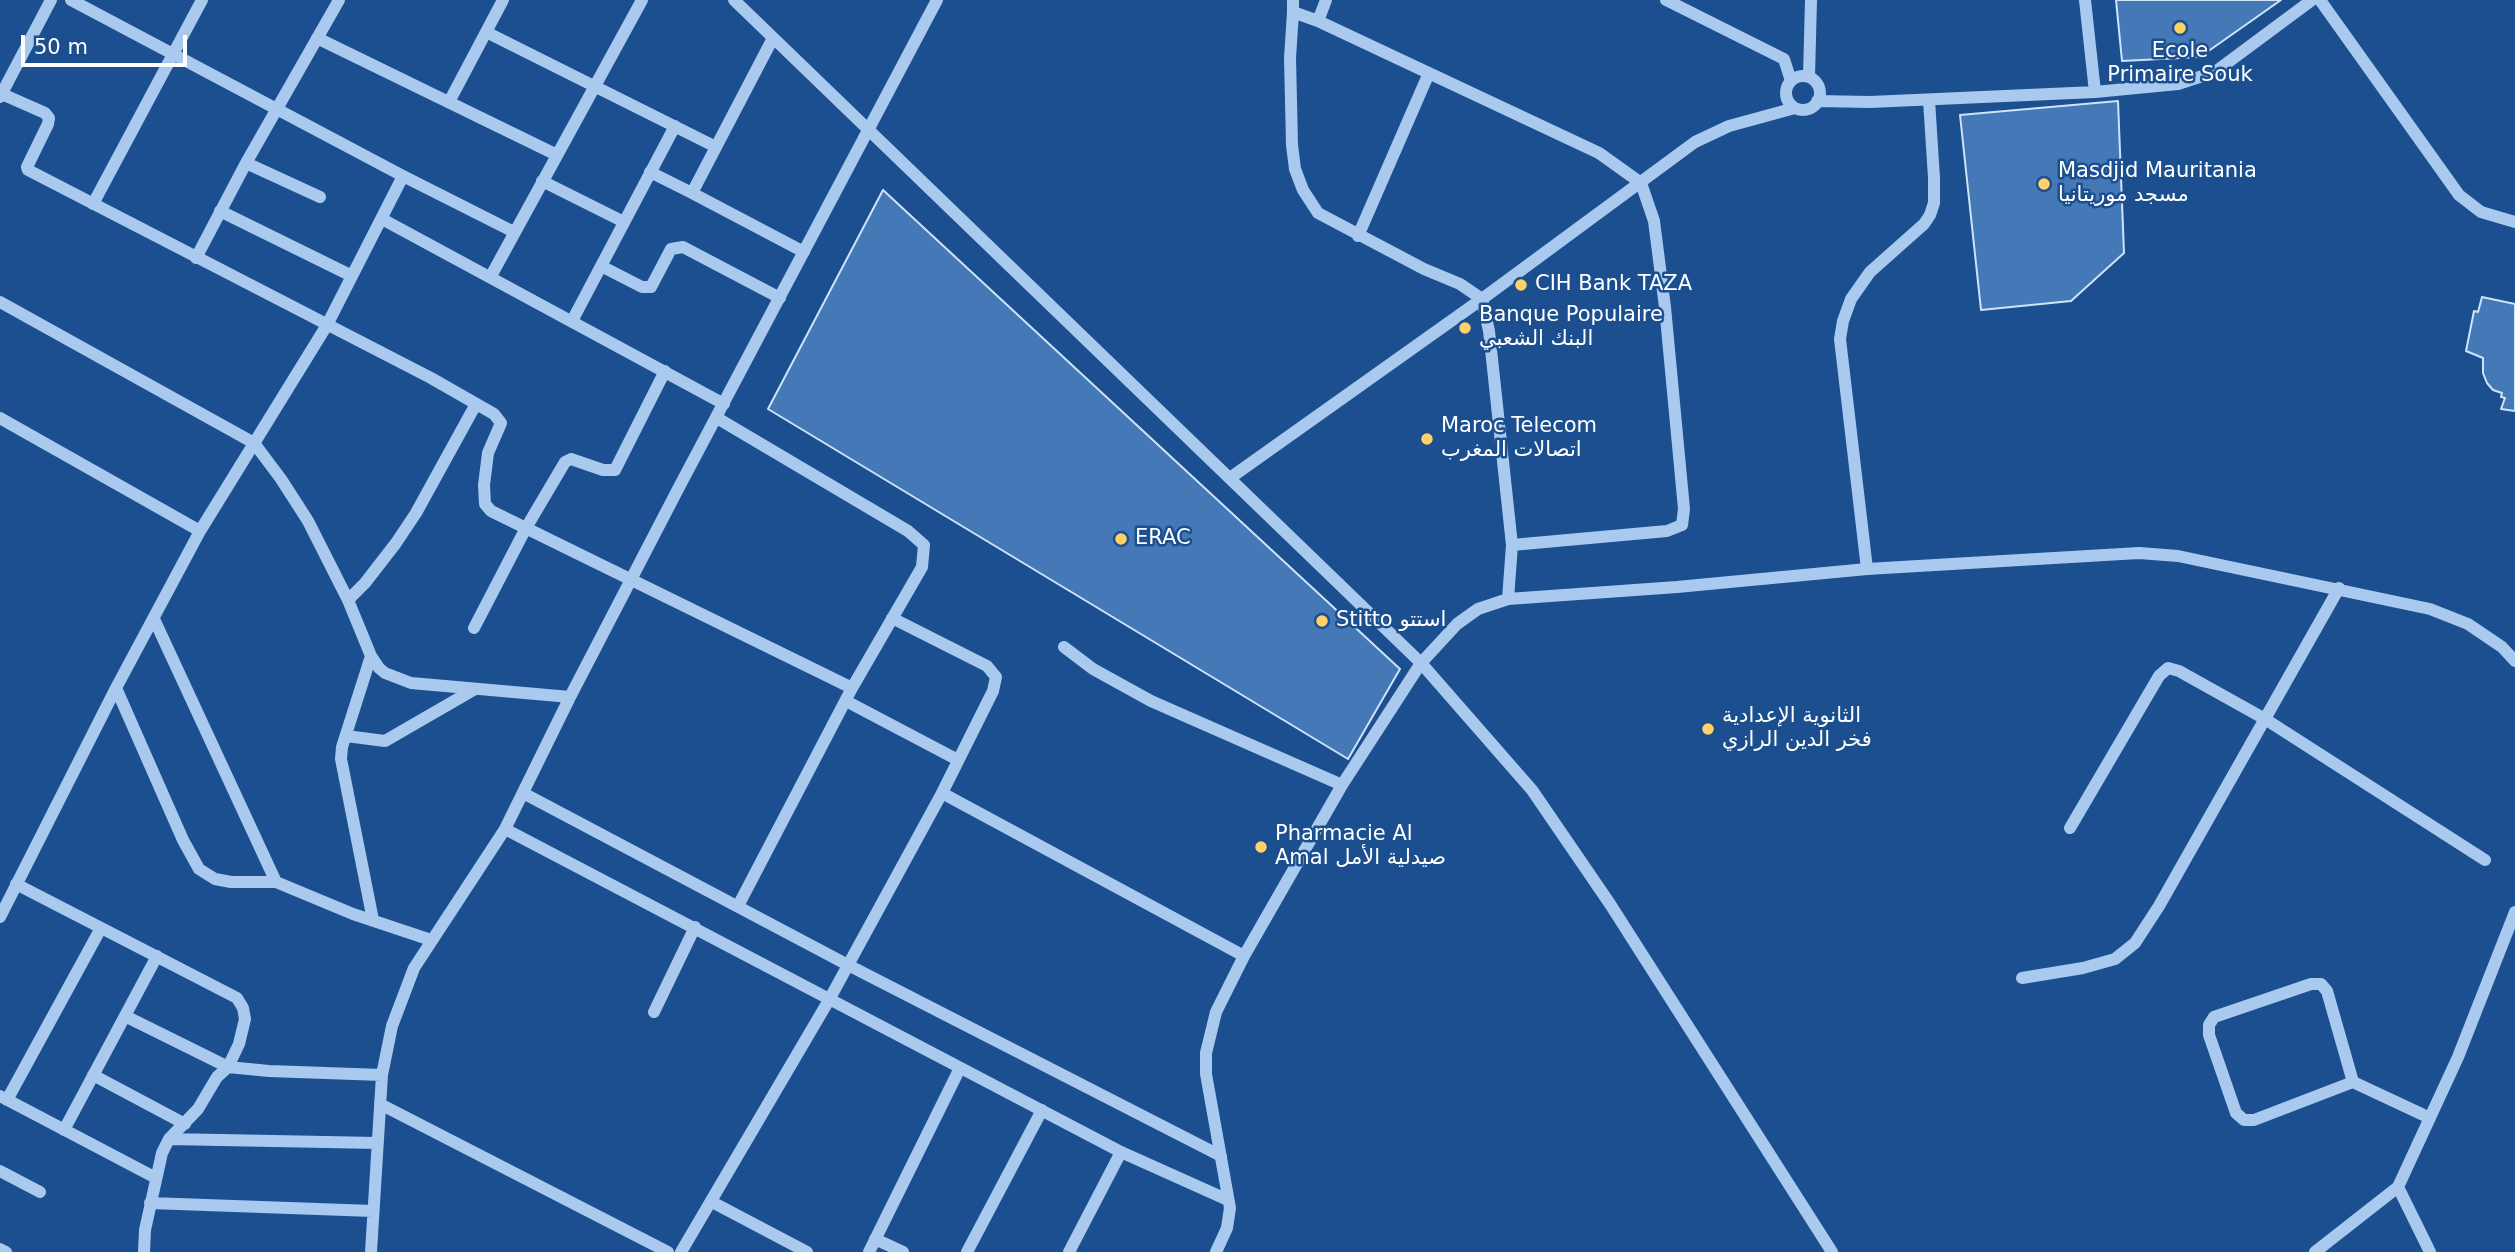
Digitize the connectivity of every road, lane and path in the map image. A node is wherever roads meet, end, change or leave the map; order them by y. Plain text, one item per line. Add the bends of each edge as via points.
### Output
1 (51, 0) edge
2 (71, 0) edge
3 (202, 0) edge
4 (339, 0) edge
5 (503, 0) edge
6 (642, 0) edge
7 (734, 0) edge
8 (937, 0) edge
9 (1326, 0) edge
10 (1666, 0) edge
11 (1811, 0) edge
12 (2085, 0) edge
13 (2312, 0) edge
14 (2320, 0) edge
15 (1293, 6) edge
16 (1318, 21) junction
17 (486, 32) junction
18 (317, 38) junction
19 (773, 38) junction
20 (172, 54) junction
21 (1429, 74) junction
22 (1809, 77) junction
23 (1791, 81) junction
24 (596, 87) junction
25 (2095, 92) junction
26 (1, 96) edge
27 (1929, 100) junction
28 (449, 102) junction
29 (1817, 102) junction
30 (1795, 108) junction
31 (277, 109) junction
32 (675, 126) junction
33 (868, 131) junction
34 (716, 147) junction
35 (557, 155) junction
36 (246, 163) junction
37 (650, 172) junction
38 (403, 176) junction
39 (542, 181) junction
40 (1641, 183) junction
41 (692, 192) junction
42 (320, 197) dead end
43 (93, 204) junction
44 (220, 211) junction
45 (382, 219) junction
46 (624, 222) junction
47 (2515, 222) edge
48 (514, 232) junction
49 (1358, 236) junction
50 (804, 252) junction
51 (196, 258) junction
52 (601, 266) junction
53 (352, 276) junction
54 (491, 276) junction
55 (780, 298) junction
56 (1482, 299) junction
57 (0, 302) edge
58 (572, 321) junction
59 (327, 325) junction
60 (665, 371) junction
61 (476, 404) junction
62 (724, 404) junction
63 (0, 418) edge
64 (717, 418) junction
65 (254, 443) junction
66 (1230, 478) junction
67 (526, 528) junction
68 (200, 531) junction
69 (1512, 545) junction
70 (1867, 569) junction
71 (632, 579) junction
72 (2339, 588) junction
73 (1508, 598) junction
74 (348, 600) junction
75 (892, 618) junction
76 (154, 620) junction
77 (474, 628) dead end
78 (1064, 647) dead end
79 (372, 656) junction
80 (2515, 661) edge
81 (1421, 663) junction
82 (116, 688) junction
83 (476, 688) junction
84 (852, 688) junction
85 (570, 697) junction
86 (846, 701) junction
87 (2265, 719) junction
88 (346, 736) junction
89 (958, 760) junction
90 (1342, 785) junction
91 (523, 793) junction
92 (942, 793) junction
93 (2070, 828) dead end
94 (505, 829) junction
95 (2486, 860) dead end
96 (276, 882) junction
97 (16, 884) junction
98 (738, 906) junction
99 (2515, 912) edge
100 (0, 917) edge
101 (373, 920) junction
102 (695, 927) junction
103 (101, 928) junction
104 (431, 940) junction
105 (157, 956) junction
106 (1244, 956) junction
107 (848, 965) junction
108 (2022, 978) dead end
109 (829, 1000) junction
110 (654, 1012) dead end
111 (125, 1016) junction
112 (228, 1067) junction
113 (960, 1068) junction
114 (382, 1075) junction
115 (93, 1076) junction
116 (2353, 1082) junction
117 (4, 1098) edge
118 (380, 1104) junction
119 (1042, 1110) junction
120 (2430, 1118) junction
121 (185, 1124) junction
122 (64, 1130) junction
123 (169, 1139) junction
124 (377, 1143) junction
125 (1121, 1152) junction
126 (1221, 1156) junction
127 (0, 1171) edge
128 (156, 1178) junction
129 (2398, 1187) junction
130 (40, 1192) dead end
131 (1228, 1200) junction
132 (712, 1202) junction
133 (150, 1203) junction
134 (373, 1211) junction
135 (875, 1239) junction
136 (0, 1249) edge
137 (6, 1252) edge
138 (144, 1252) edge
139 (371, 1252) edge
140 (668, 1252) edge
141 (681, 1252) edge
142 (807, 1252) edge
143 (869, 1252) edge
144 (903, 1252) edge
145 (967, 1252) edge
146 (1069, 1252) edge
147 (1216, 1252) edge
148 (1832, 1252) edge
149 (2315, 1252) edge
150 (2430, 1252) edge

1 - 26 street
2 - 20 street
3 - 20 street
4 - 18 street
5 - 17 street
6 - 24 street
7 - 19 street
8 - 33 street
9 - 16 street
10 - 23 street via 1784,59
11 - 22 street
12 - 25 street
13 - 25 street via 2215,72 2178,84
14 - 47 street via 2459,195 2481,212
15 - 16 street
15 - 49 street via 1290,98 1296,169 1318,214
16 - 21 street
17 - 24 street
17 - 28 street
18 - 28 street
18 - 31 street
19 - 33 street
19 - 34 street
20 - 31 street
20 - 43 street
21 - 40 street via 1599,153
21 - 49 street
22 - 23 street
22 - 29 street via 1819,90
23 - 30 street via 1786,97
24 - 32 street
24 - 35 street
25 - 27 street
26 - 43 street via 47,115 48,124 28,170
27 - 29 street
27 - 70 street via 1934,178 1930,215 1870,272 1851,299 1840,339
28 - 35 street
29 - 30 street via 1805,110
30 - 40 street via 1729,125 1695,142
31 - 36 street
31 - 38 street
32 - 34 street
32 - 37 street
33 - 50 street
33 - 66 street
34 - 41 street
35 - 39 street
36 - 42 street
36 - 44 street
37 - 41 street
37 - 46 street
38 - 45 street
38 - 48 street
39 - 46 street
39 - 48 street
40 - 56 street
40 - 69 street via 1654,221 1665,307 1682,525 1667,531
41 - 50 street
43 - 51 street
44 - 51 street
44 - 53 street
45 - 53 street
45 - 54 street
46 - 52 street
48 - 54 street
49 - 56 street
50 - 55 street
51 - 59 street
52 - 55 street via 651,287 671,249 683,247
52 - 58 street
53 - 59 street
54 - 58 street
55 - 62 street
56 - 66 street
56 - 69 street
57 - 65 street
58 - 60 street
59 - 61 street
59 - 65 street
60 - 62 street
60 - 67 street via 615,470 569,459
61 - 67 street via 501,423 486,461 485,504
61 - 74 street via 416,513 372,575
62 - 64 street
63 - 68 street
64 - 71 street
64 - 75 street via 908,531 924,545 922,567
65 - 68 street
65 - 74 street via 308,521
66 - 81 street
67 - 71 street
67 - 77 street
68 - 76 street
69 - 73 street
70 - 72 street via 2139,553 2178,556
70 - 73 street
71 - 84 street
71 - 85 street
72 - 80 street via 2430,609 2468,624
72 - 87 street
73 - 81 street via 1478,609 1457,624
74 - 79 street
75 - 84 street
75 - 89 street via 987,666 996,677
76 - 82 street
76 - 96 street
78 - 90 street via 1151,701
79 - 83 street via 386,673 411,683
79 - 88 street
81 - 90 street
81 - 148 street via 1532,790
82 - 96 street via 199,869 231,882
82 - 97 street
83 - 85 street
83 - 88 street via 394,738 373,741
84 - 86 street
85 - 91 street
86 - 89 street
86 - 98 street
87 - 93 street via 2168,668
87 - 95 street
87 - 108 street via 2135,943 2115,959
88 - 101 street via 343,774
89 - 92 street
90 - 106 street
91 - 94 street
91 - 98 street
92 - 106 street
92 - 107 street
94 - 102 street
94 - 104 street
96 - 101 street
97 - 100 street
97 - 103 street
98 - 107 street
99 - 120 street
101 - 104 street
102 - 109 street
102 - 110 street
103 - 105 street
103 - 117 street
104 - 114 street via 403,993
105 - 111 street
105 - 112 street via 241,1002 245,1020
106 - 126 street via 1216,1012 1206,1052
107 - 109 street
107 - 126 street
109 - 113 street
109 - 132 street
111 - 112 street
111 - 115 street
112 - 114 street
112 - 121 street
113 - 119 street
113 - 135 street
114 - 118 street
115 - 121 street
115 - 122 street
116 - 116 street via 2327,991 2321,984 2214,1017 2209,1025 2208,1035 2236,1113 2244,1120
116 - 120 street
117 - 122 street
118 - 124 street
118 - 140 street
119 - 125 street
119 - 145 street
120 - 129 street
121 - 123 street
122 - 128 street
123 - 124 street
123 - 128 street
124 - 134 street
125 - 131 street
125 - 146 street
126 - 131 street
127 - 130 street
128 - 133 street
129 - 149 street
129 - 150 street
131 - 147 street via 1229,1219
132 - 141 street
132 - 142 street
133 - 134 street
133 - 138 street
134 - 139 street
135 - 143 street
135 - 144 street
136 - 137 street

